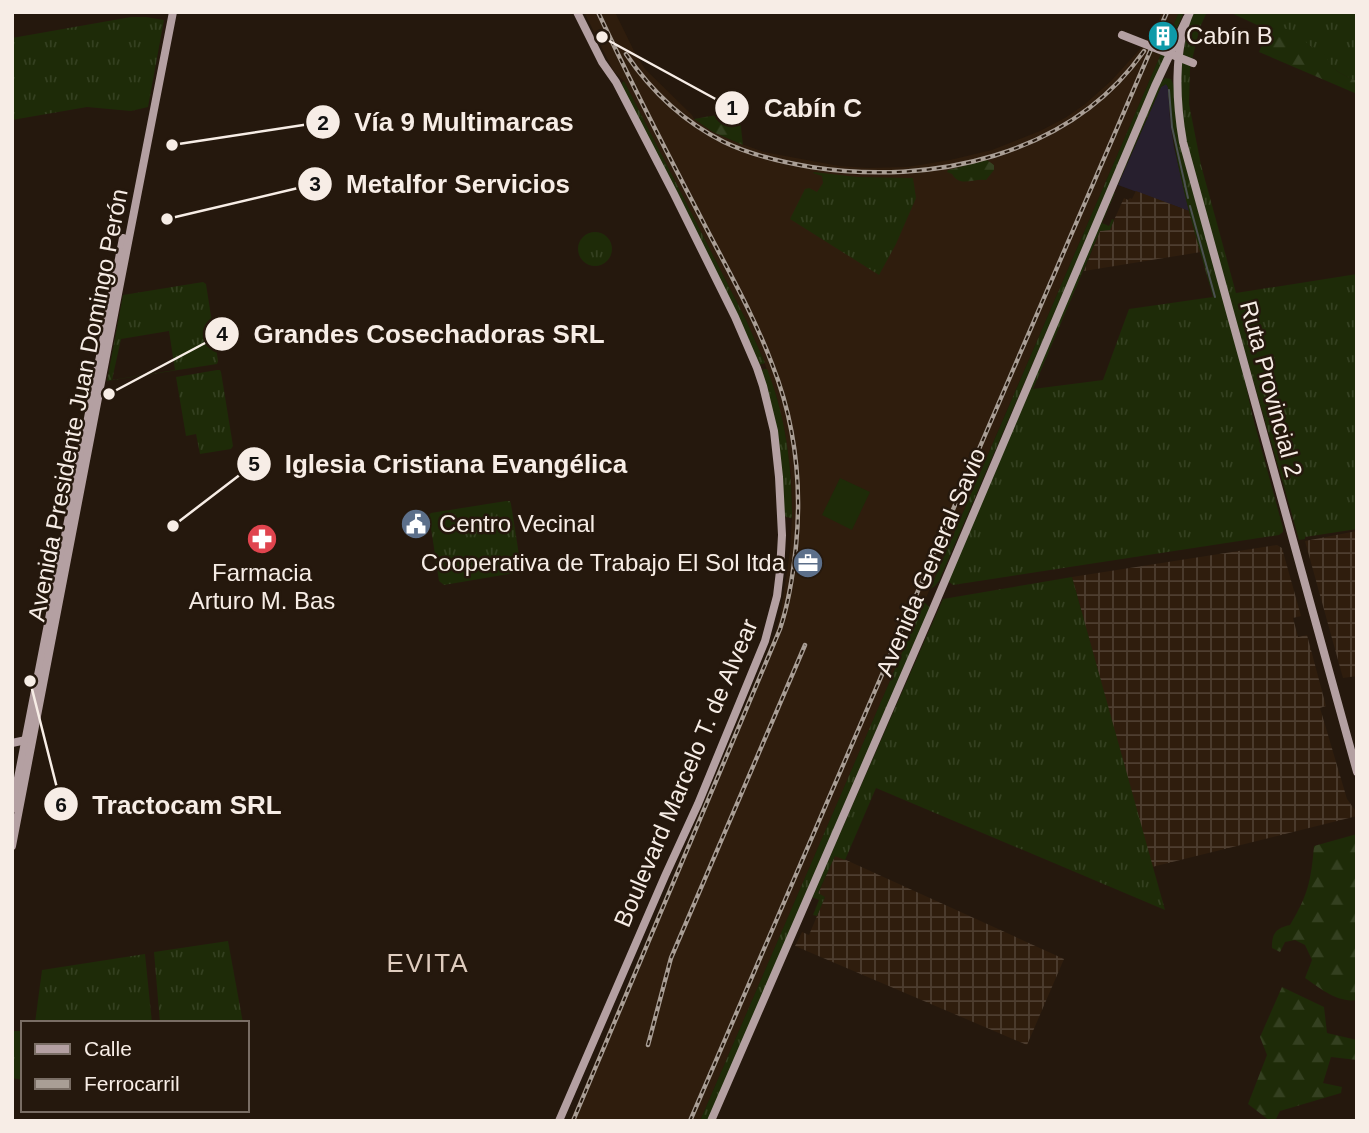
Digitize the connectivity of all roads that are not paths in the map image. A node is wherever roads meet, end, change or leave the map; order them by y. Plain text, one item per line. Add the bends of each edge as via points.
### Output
1 (168, 12) edge
2 (173, 12) edge
3 (578, 12) edge
4 (1188, 15) edge
5 (1122, 36) dead end
6 (1193, 63) dead end
7 (1159, 79) junction
8 (1178, 81) junction
9 (26, 740) junction
10 (12, 743) edge
11 (1357, 772) edge
12 (12, 809) edge
13 (12, 846) edge
14 (559, 1121) edge
15 (711, 1121) edge

1 - 9 main road, Avenida Presidente Juan Domingo Perón
2 - 13 main road, Avenida Presidente Juan Domingo Perón
3 - 14 main road, Boulevard Marcelo T. de Alvear via 746,342 770,408 782,523 777,596 765,641
4 - 7 main road, Avenida General Savio
4 - 8 main road, Ruta Provincial 2
5 - 6 main road, bridge
7 - 8 main road via 1168,73
7 - 15 main road, Avenida General Savio
8 - 11 main road, Ruta Provincial 2 via 1186,155
9 - 10 main road
9 - 12 main road, Avenida Presidente Juan Domingo Perón

